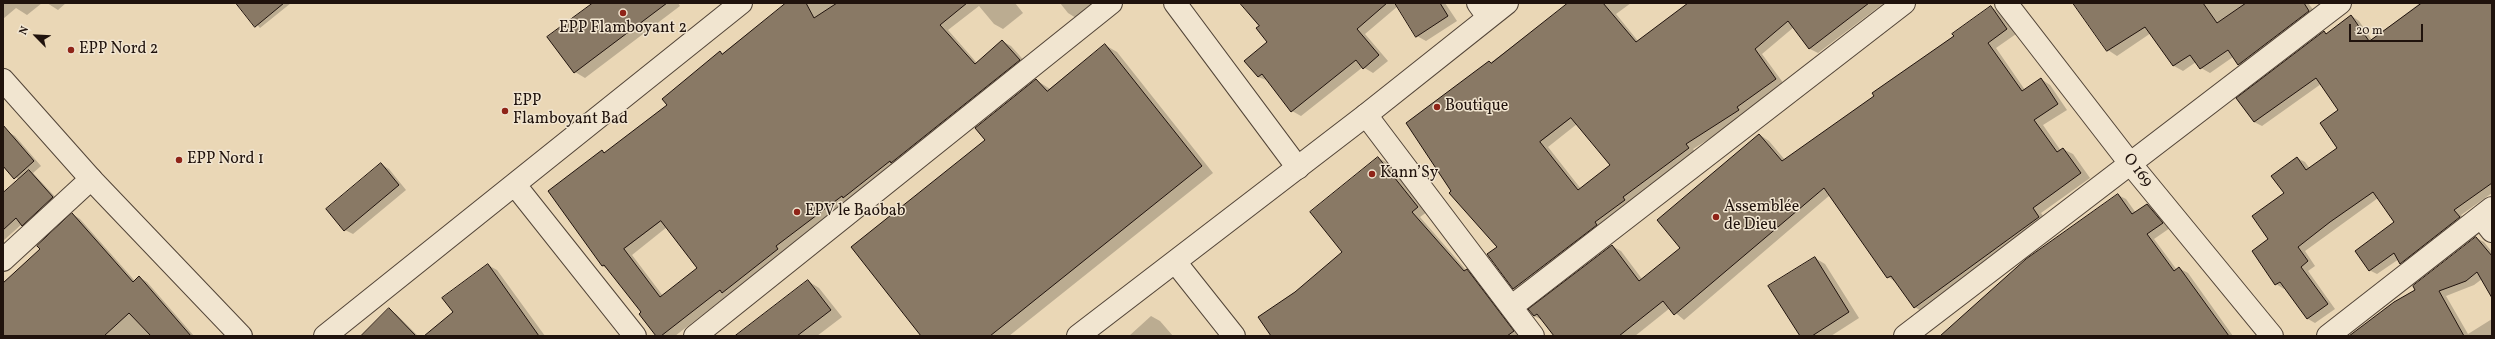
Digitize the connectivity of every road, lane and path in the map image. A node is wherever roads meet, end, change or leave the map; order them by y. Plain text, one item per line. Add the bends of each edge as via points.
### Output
1 (741, 3) edge
2 (1112, 3) edge
3 (1175, 3) edge
4 (1507, 3) edge
5 (1904, 3) edge
6 (2006, 3) edge
7 (2326, 7) edge
8 (1483, 10) edge
9 (3, 80) edge
10 (1366, 115) junction
11 (2129, 162) junction
12 (1298, 168) junction
13 (91, 179) junction
14 (516, 185) junction
15 (2488, 219) edge
16 (3, 260) edge
17 (1176, 263) junction
18 (1511, 307) junction
19 (2269, 335) edge
20 (241, 336) edge
21 (325, 336) edge
22 (635, 336) edge
23 (695, 336) edge
24 (1078, 336) edge
25 (1234, 336) edge
26 (1533, 336) edge
27 (1905, 336) edge
28 (2328, 336) edge

1 - 14 street
2 - 23 street
3 - 12 street
4 - 8 street
5 - 18 street
6 - 11 street, O 169
7 - 11 street
8 - 10 street
9 - 13 street
10 - 12 street
10 - 18 street
11 - 19 street, O 169
11 - 27 street
12 - 17 street
13 - 16 street
13 - 20 street
14 - 21 street
14 - 22 street
15 - 28 street
17 - 24 street
17 - 25 street
18 - 26 street

